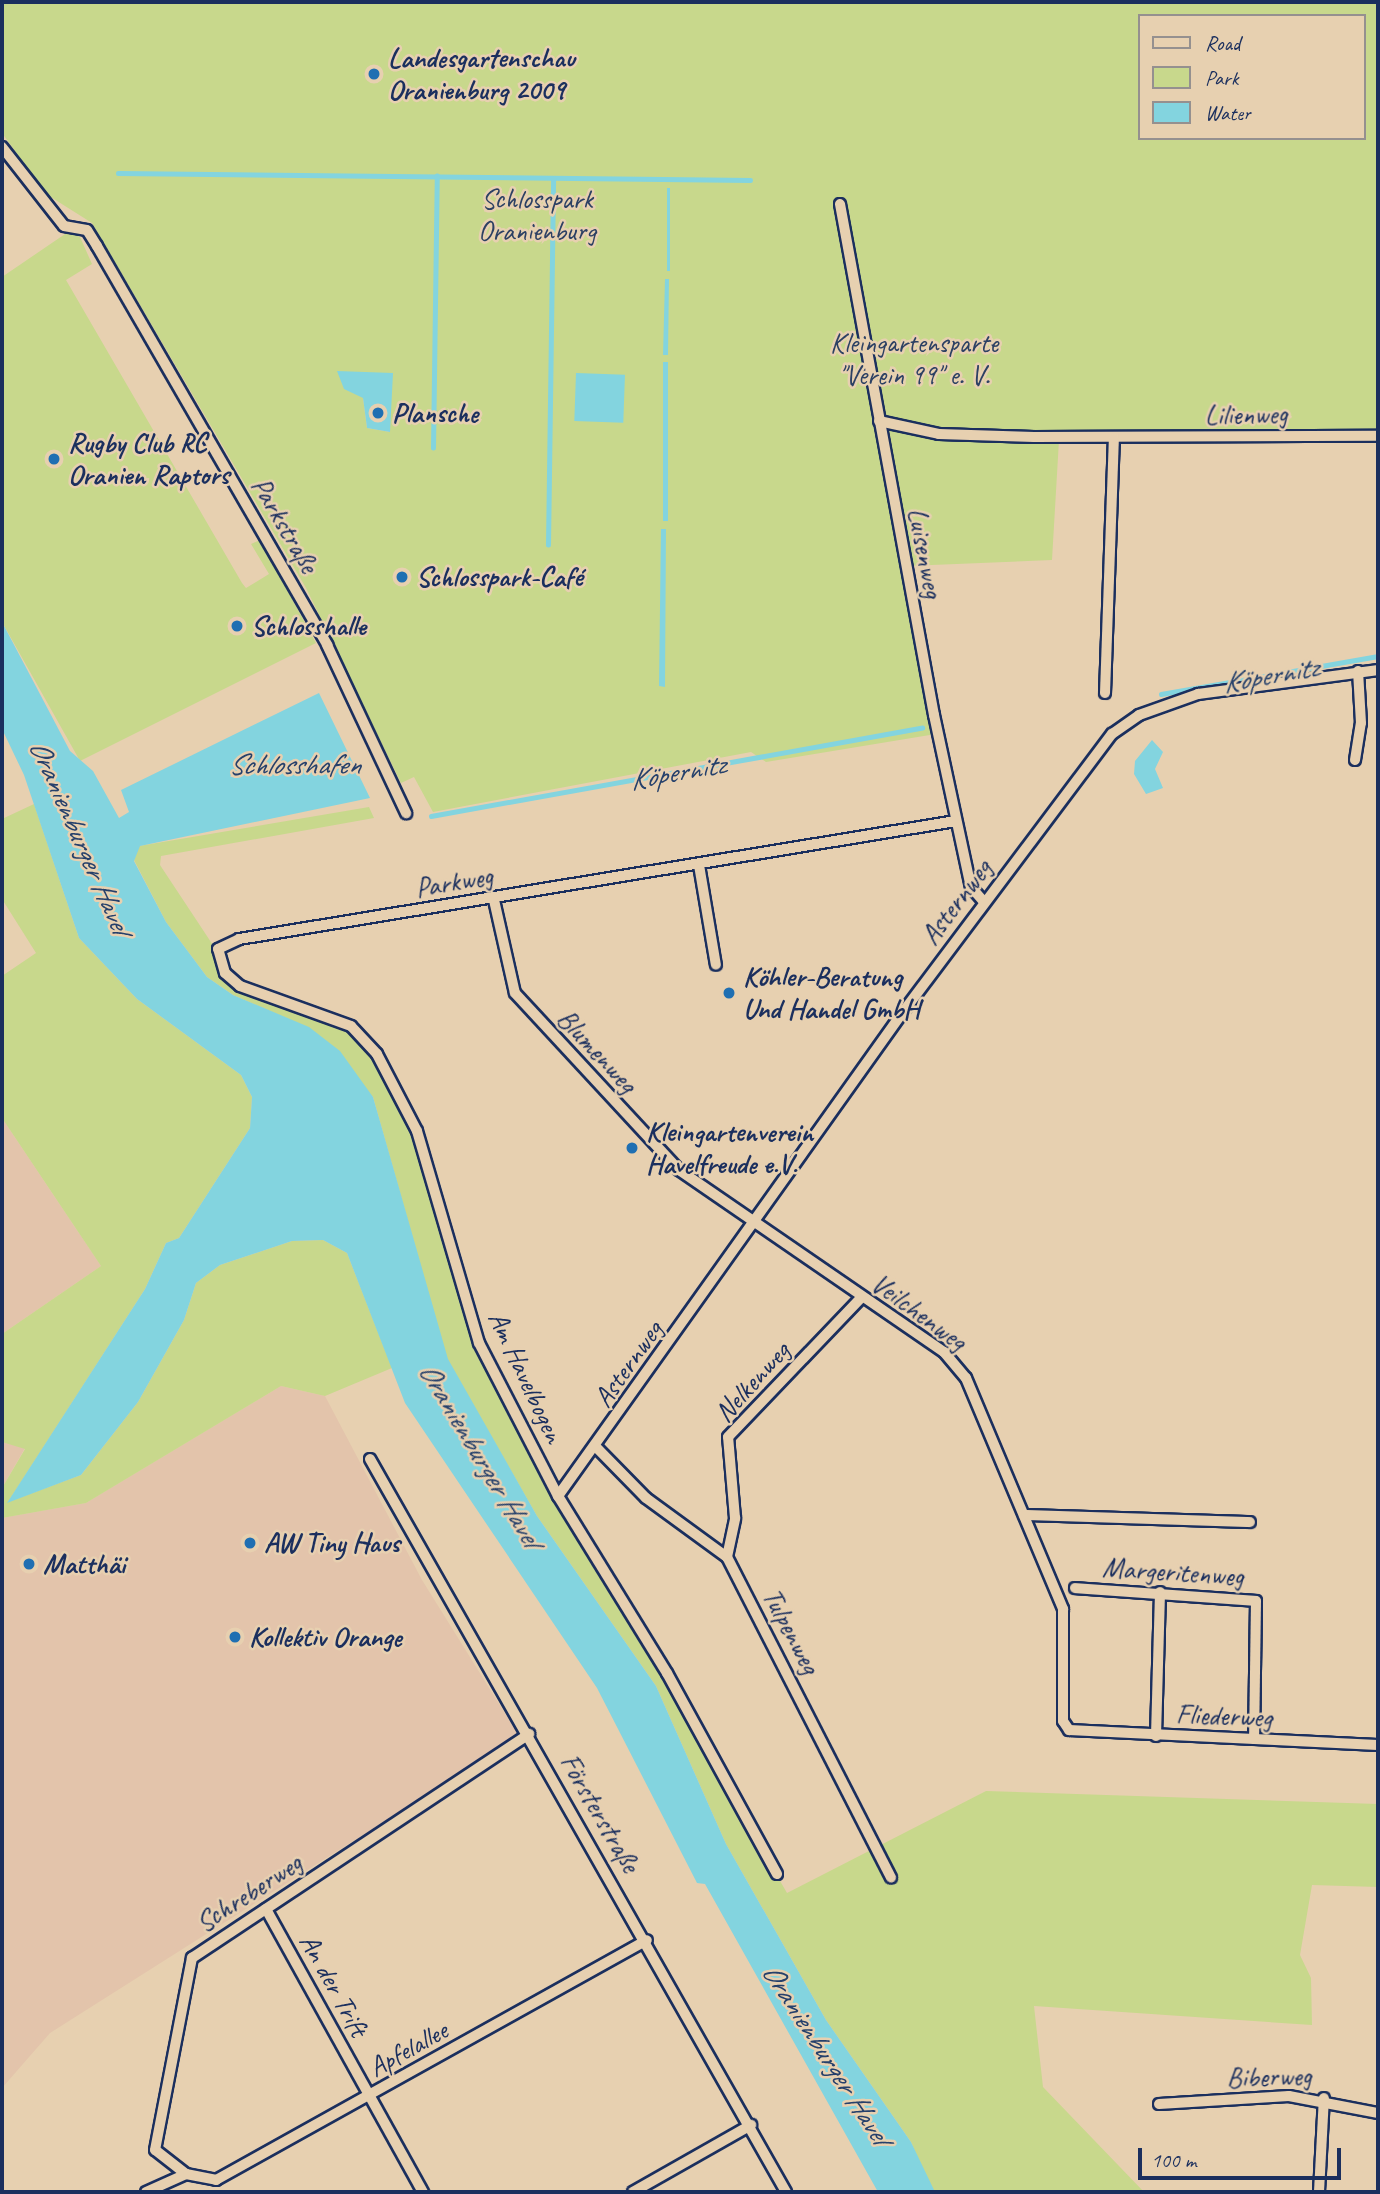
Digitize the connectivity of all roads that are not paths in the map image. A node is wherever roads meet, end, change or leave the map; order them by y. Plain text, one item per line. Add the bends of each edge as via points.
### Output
1 (2, 146) edge
2 (840, 204) dead end
3 (879, 421) junction
4 (1378, 436) edge
5 (1114, 438) junction
6 (1378, 670) edge
7 (1358, 671) junction
8 (1105, 693) dead end
9 (1355, 760) dead end
10 (406, 813) dead end
11 (956, 821) junction
12 (699, 864) junction
13 (494, 900) junction
14 (984, 902) junction
15 (218, 949) joint
16 (716, 965) dead end
17 (755, 1224) junction
18 (862, 1298) junction
19 (597, 1448) junction
20 (370, 1459) dead end
21 (558, 1496) junction
22 (1024, 1515) junction
23 (1250, 1522) dead end
24 (727, 1557) junction
25 (1075, 1588) dead end
26 (1160, 1592) junction
27 (1069, 1730) joint
28 (529, 1734) junction
29 (1156, 1736) junction
30 (1254, 1739) junction
31 (1378, 1745) edge
32 (777, 1874) dead end
33 (891, 1877) dead end
34 (266, 1909) junction
35 (647, 1940) junction
36 (369, 2096) junction
37 (1324, 2098) junction
38 (1159, 2104) dead end
39 (1378, 2113) edge
40 (751, 2125) junction
41 (186, 2174) junction
42 (146, 2192) edge
43 (423, 2192) edge
44 (633, 2192) edge
45 (786, 2192) edge
46 (1319, 2192) edge

1 - 10 street, Parkstraße via 64,226 87,230 97,246 320,634
2 - 3 street, Luisenweg
3 - 5 street, Lilienweg via 939,434
3 - 11 street, Luisenweg
4 - 5 street, Lilienweg
5 - 8 street
6 - 7 street, Asternweg
7 - 9 street via 1361,723
7 - 14 street, Asternweg via 1198,694 1125,723
11 - 12 street, Parkweg
11 - 14 street, Luisenweg via 971,887
12 - 13 street, Parkweg
12 - 16 street
13 - 15 street, Parkweg via 239,939
13 - 17 street, Blumenweg via 508,973 529,1011 679,1170
14 - 17 street, Asternweg
15 - 21 street, Am Havelbogen via 225,973 240,986 351,1026 377,1054 417,1131 479,1343
17 - 18 street, Veilchenweg
17 - 19 street, Asternweg
18 - 22 street, Veilchenweg via 944,1352 966,1378
18 - 24 street, Nelkenweg via 728,1437 735,1518
19 - 21 street, Asternweg
19 - 24 street, Tulpenweg via 646,1498
20 - 28 street, Försterstraße
21 - 32 street, Am Havelbogen via 667,1672
22 - 23 street
22 - 27 street, Veilchenweg via 1063,1609 1063,1721
24 - 33 street, Tulpenweg
25 - 26 street, Margeritenweg
26 - 29 street
26 - 30 street, Margeritenweg via 1256,1601
27 - 29 street, Fliederweg
28 - 34 street, Schreberweg
28 - 35 street, Försterstraße
29 - 30 street, Fliederweg
30 - 31 street, Fliederweg
34 - 36 street, An der Trift
34 - 41 street, Schreberweg via 192,1958 155,2150
35 - 36 street, Apfelallee
35 - 40 street, Försterstraße
36 - 41 street, Apfelallee via 216,2180
36 - 43 street, An der Trift
37 - 38 street, Biberweg
37 - 39 street, Biberweg
37 - 46 street
40 - 44 street
40 - 45 street, Försterstraße
41 - 42 street

